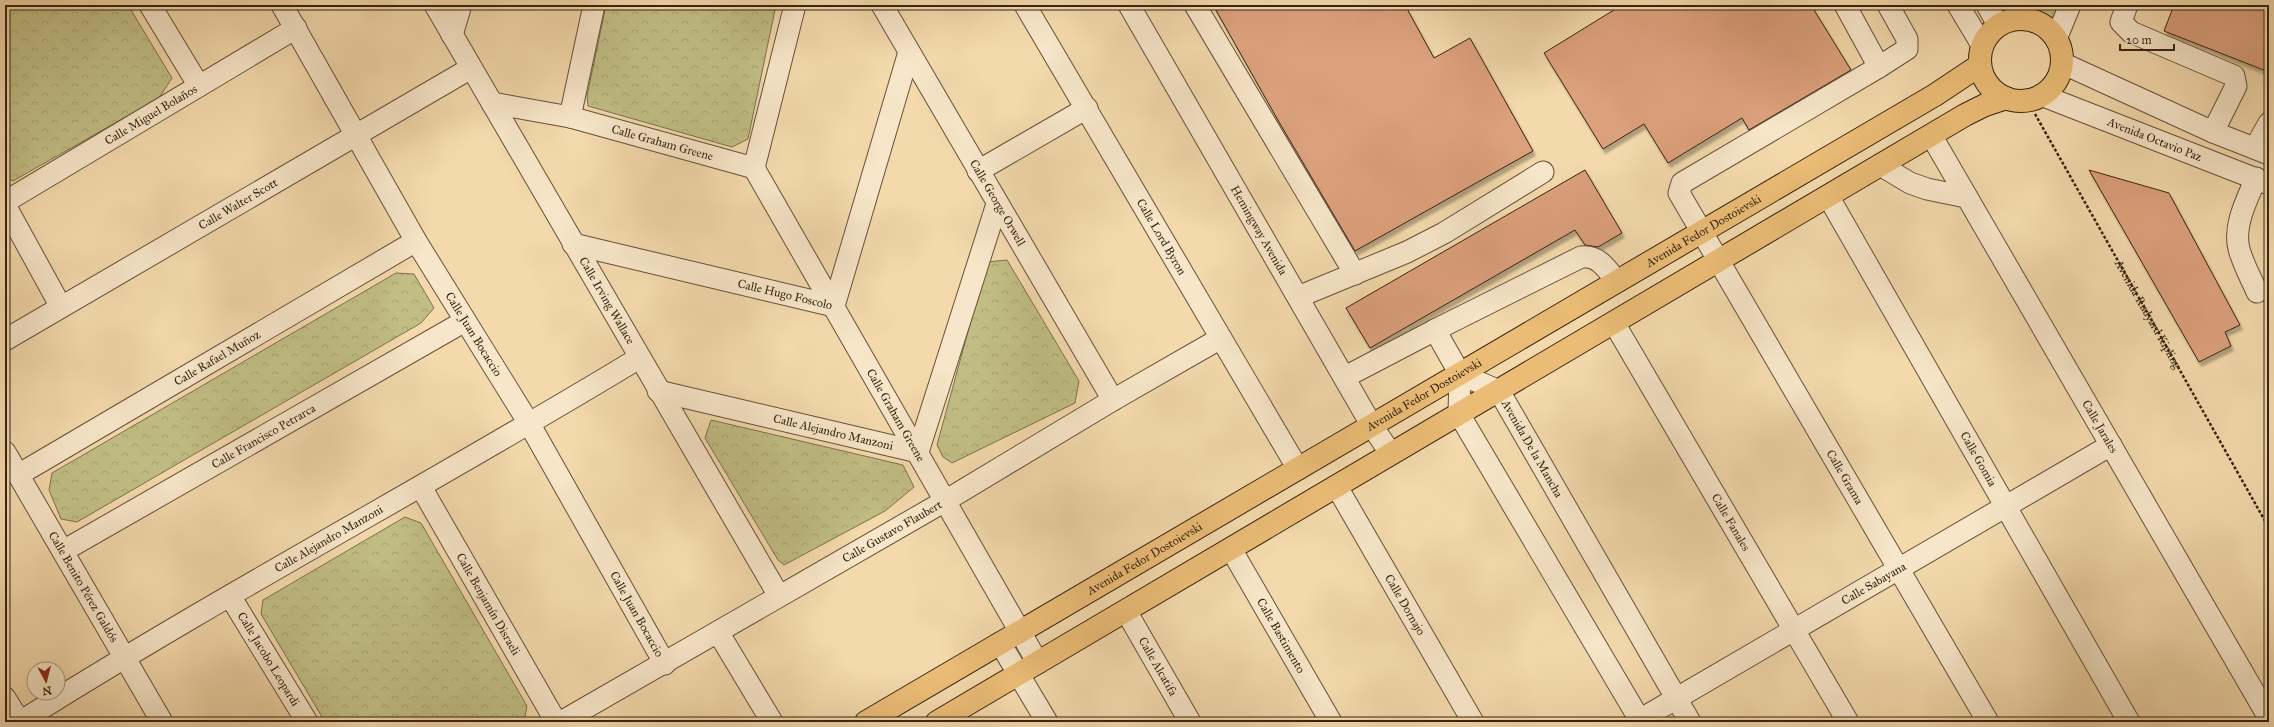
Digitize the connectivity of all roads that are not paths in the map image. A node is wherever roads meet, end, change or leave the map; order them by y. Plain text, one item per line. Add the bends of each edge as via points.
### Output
1 (150, 5) edge
2 (282, 5) edge
3 (435, 5) edge
4 (461, 5) edge
5 (594, 5) edge
6 (795, 5) edge
7 (882, 5) edge
8 (1025, 5) edge
9 (1128, 5) edge
10 (1195, 5) edge
11 (1845, 5) edge
12 (1888, 5) edge
13 (1958, 5) edge
14 (1987, 5) edge
15 (2070, 5) edge
16 (2127, 5) edge
17 (2010, 17) edge
18 (296, 28) junction
19 (452, 35) junction
20 (2056, 39) junction
21 (909, 52) junction
22 (1981, 55) junction
23 (2062, 63) junction
24 (1879, 67) junction
25 (471, 68) junction
26 (199, 86) junction
27 (2006, 98) junction
28 (2034, 98) junction
29 (492, 103) junction
30 (1087, 108) junction
31 (570, 117) junction
32 (2269, 123) edge
33 (2213, 132) junction
34 (358, 134) junction
35 (1931, 135) junction
36 (2262, 151) edge
37 (1880, 165) junction
38 (754, 168) junction
39 (978, 171) junction
40 (1543, 172) dead end
41 (2262, 181) edge
42 (1828, 196) junction
43 (1966, 197) junction
44 (5, 202) edge
45 (997, 204) junction
46 (5, 205) edge
47 (1701, 232) junction
48 (416, 241) junction
49 (573, 244) junction
50 (1718, 261) junction
51 (1355, 274) junction
52 (1617, 282) junction
53 (2257, 292) dead end
54 (1298, 297) junction
55 (834, 306) junction
56 (61, 307) junction
57 (464, 321) junction
58 (1614, 323) junction
59 (1435, 330) junction
60 (1221, 338) junction
61 (5, 340) edge
62 (639, 358) junction
63 (1460, 374) junction
64 (1345, 378) junction
65 (658, 391) junction
66 (1499, 391) junction
67 (1113, 400) junction
68 (1459, 414) junction
69 (530, 424) junction
70 (1372, 426) junction
71 (2111, 445) junction
72 (5, 452) edge
73 (918, 452) junction
74 (1391, 454) junction
75 (1298, 469) junction
76 (18, 475) junction
77 (420, 487) junction
78 (1336, 487) junction
79 (945, 501) junction
80 (2006, 506) junction
81 (1231, 549) junction
82 (63, 551) junction
83 (1898, 569) junction
84 (230, 596) junction
85 (779, 596) junction
86 (1126, 611) junction
87 (1794, 630) junction
88 (718, 632) junction
89 (1020, 632) junction
90 (1000, 643) junction
91 (124, 656) junction
92 (1038, 663) junction
93 (665, 664) junction
94 (1019, 674) junction
95 (5, 698) edge
96 (1677, 699) junction
97 (957, 716) edge
98 (2269, 718) edge
99 (1639, 721) edge
100 (20, 722) edge
101 (162, 722) edge
102 (307, 722) edge
103 (556, 722) edge
104 (561, 722) edge
105 (772, 722) edge
106 (866, 722) edge
107 (937, 722) edge
108 (1047, 722) edge
109 (1190, 722) edge
110 (1331, 722) edge
111 (1473, 722) edge
112 (1690, 722) edge
113 (1848, 722) edge
114 (1988, 722) edge
115 (2129, 722) edge

1 - 26 street
2 - 18 street, Calle Juan Bocaccio
3 - 19 street, Calle Irving Wallace
4 - 19 street
5 - 31 street
6 - 38 street
7 - 21 street, Calle George Orwell
8 - 30 street, Calle Lord Byron
9 - 54 street, Hemingway Avenida
10 - 51 street
11 - 24 street
12 - 24 street, Calle Grama via 1908,45 1907,49
13 - 22 street
14 - 17 street
15 - 20 street
16 - 33 street via 2121,22 2130,32 2234,76 2236,86
17 - 20 main road via 2038,22
17 - 22 main road via 1988,34
18 - 26 street, Calle Miguel Bolaños
18 - 34 street, Calle Juan Bocaccio
19 - 25 street, Calle Irving Wallace
20 - 23 main road via 2061,50
21 - 39 street, Calle George Orwell
21 - 55 street, Calle Hugo Foscolo
22 - 27 main road via 1988,85
22 - 47 main road, Avenida Fedor Dostoievski via 1935,95
23 - 28 main road via 2051,87
23 - 33 street
24 - 47 street, Calle Grama via 1682,183 1679,193
25 - 29 street, Calle Irving Wallace
25 - 34 street, Calle Walter Scott
26 - 44 street, Calle Miguel Bolaños
27 - 28 main road
27 - 35 main road via 1985,105
28 - 41 street, Avenida Octavio Paz
29 - 31 street, Calle Graham Greene
29 - 49 street, Calle Irving Wallace
30 - 39 street
30 - 60 street, Calle Lord Byron
31 - 38 street, Calle Graham Greene
32 - 36 street
33 - 36 street
34 - 48 street, Calle Juan Bocaccio
34 - 56 street, Calle Walter Scott
35 - 37 main road
35 - 43 street, Calle Jarales
37 - 42 main road
37 - 43 street via 1910,183
38 - 55 street, Calle Graham Greene
39 - 45 street, Calle George Orwell
40 - 51 street via 1444,233 1385,263
41 - 53 street via 2240,219 2238,236 2239,249
42 - 50 main road
42 - 80 street, Calle Gomia
43 - 71 street, Calle Jarales
45 - 67 street, Calle George Orwell
45 - 73 street
46 - 56 street
47 - 50 street, Calle Grama
47 - 52 main road, Avenida Fedor Dostoievski
48 - 57 street, Calle Juan Bocaccio
48 - 76 street, Calle Rafael Muñoz
49 - 55 street, Calle Hugo Foscolo
49 - 62 street, Calle Irving Wallace
50 - 58 main road
50 - 83 street, Calle Grama
51 - 54 street
52 - 59 street via 1597,258 1582,257
52 - 63 main road, Avenida Fedor Dostoievski
54 - 64 street, Hemingway Avenida
55 - 73 street, Calle Graham Greene
56 - 61 street, Calle Walter Scott
57 - 69 street, Calle Juan Bocaccio
57 - 82 street, Calle Francisco Petrarca
58 - 66 main road
58 - 87 street, Calle Fanales
59 - 63 street
59 - 64 street
60 - 67 street, Calle Gustavo Flaubert
60 - 75 street, Calle Lord Byron
62 - 65 street, Calle Irving Wallace
62 - 69 street, Calle Alejandro Manzoni
63 - 66 street, Avenida De la Mancha
63 - 68 street
63 - 70 main road, Avenida Fedor Dostoievski
64 - 70 street, Hemingway Avenida
65 - 73 street, Calle Alejandro Manzoni
65 - 85 street, Calle Irving Wallace
66 - 68 main road
66 - 96 street, Avenida De la Mancha
67 - 79 street, Calle Gustavo Flaubert
68 - 74 main road
68 - 99 street
69 - 77 street, Calle Alejandro Manzoni
69 - 93 street, Calle Juan Bocaccio
70 - 74 street, Hemingway Avenida
70 - 75 main road, Avenida Fedor Dostoievski
71 - 80 street, Calle Sabayana
71 - 98 street, Calle Jarales
72 - 76 street, Calle Benito Pérez Galdós
73 - 79 street, Calle Graham Greene
74 - 78 main road
75 - 89 main road, Avenida Fedor Dostoievski
76 - 82 street, Calle Benito Pérez Galdós
77 - 84 street, Calle Alejandro Manzoni
77 - 103 street, Calle Benjamín Disraeli
78 - 81 main road
78 - 111 street, Calle Dornajo
79 - 85 street, Calle Gustavo Flaubert
79 - 89 street, Calle Graham Greene
80 - 83 street, Calle Sabayana
80 - 115 street, Calle Gomia
81 - 86 main road
81 - 110 street, Calle Bastimento
82 - 91 street, Calle Benito Pérez Galdós
83 - 87 street, Calle Sabayana
83 - 114 street, Calle Grama
84 - 91 street, Calle Alejandro Manzoni
84 - 102 street, Calle Jacobo Leopardi
85 - 88 street, Calle Gustavo Flaubert
86 - 92 main road
86 - 109 street, Calle Alcatifa
87 - 96 street, Calle Sabayana
87 - 113 street, Calle Fanales
88 - 93 street, Calle Gustavo Flaubert
88 - 105 street
89 - 90 main road, Avenida Fedor Dostoievski
89 - 92 street, Calle Graham Greene
90 - 94 street
90 - 106 main road, Avenida Fedor Dostoievski
91 - 100 street, Calle Alejandro Manzoni
91 - 101 street, Calle Benito Pérez Galdós
92 - 94 main road
93 - 104 street, Calle Gustavo Flaubert
94 - 97 main road
94 - 108 street
95 - 100 street
96 - 99 street, Calle Sabayana
96 - 112 street, Avenida De la Mancha
97 - 107 main road

